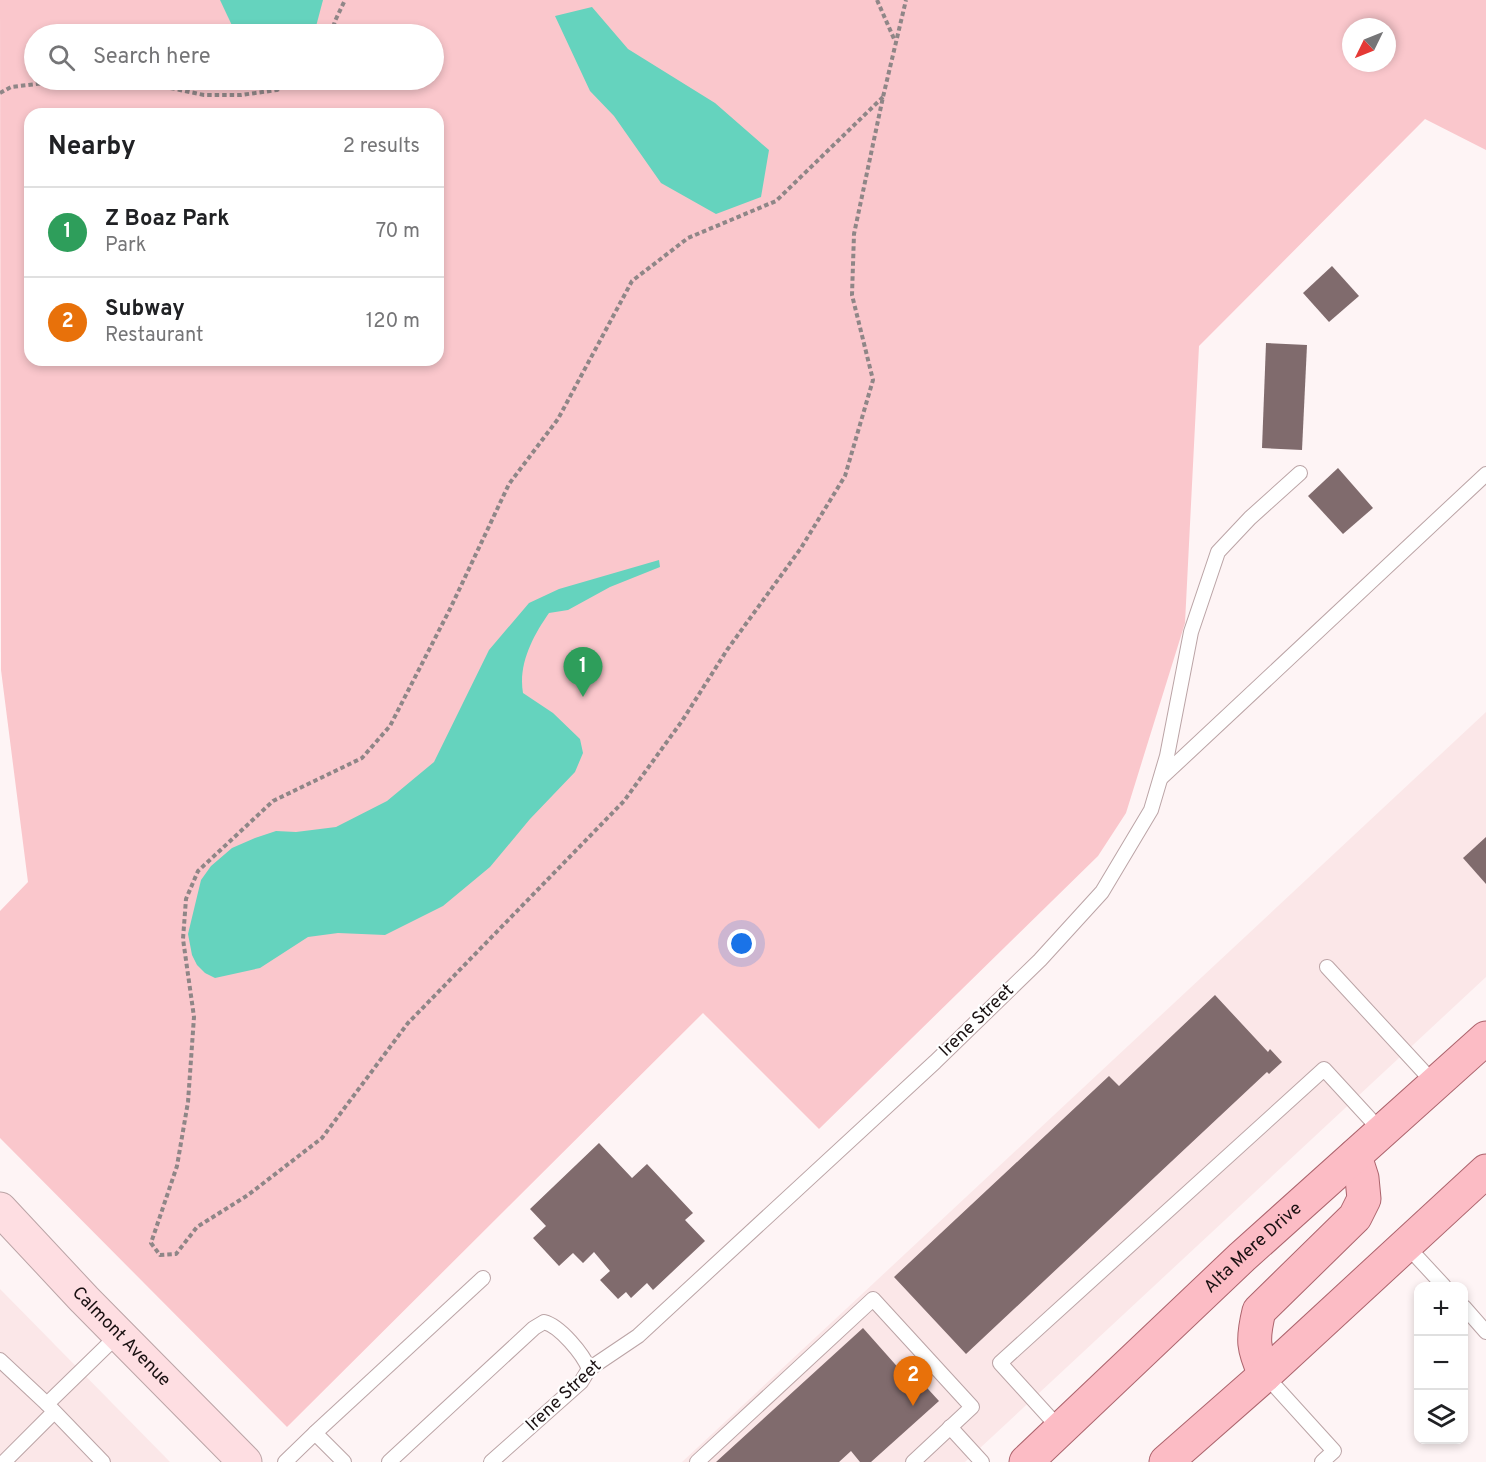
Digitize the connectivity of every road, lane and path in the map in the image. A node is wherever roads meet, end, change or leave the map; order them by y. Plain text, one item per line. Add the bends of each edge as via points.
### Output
1 (345, 0) edge
2 (877, 0) edge
3 (906, 0) edge
4 (334, 24) edge
5 (896, 42) junction
6 (24, 85) edge
7 (180, 90) edge
8 (277, 90) edge
9 (0, 93) edge
10 (883, 97) junction
11 (1300, 473) dead end
12 (1486, 474) edge
13 (1160, 779) junction
14 (1327, 967) dead end
15 (1486, 1038) edge
16 (1435, 1084) junction
17 (1382, 1132) junction
18 (1354, 1156) junction
19 (1486, 1170) edge
20 (0, 1209) edge
21 (1405, 1244) junction
22 (483, 1278) dead end
23 (1439, 1282) edge
24 (1468, 1312) edge
25 (1486, 1332) edge
26 (119, 1334) junction
27 (0, 1360) edge
28 (589, 1369) junction
29 (1265, 1374) junction
30 (50, 1408) junction
31 (950, 1427) junction
32 (1060, 1429) junction
33 (315, 1433) junction
34 (1334, 1451) junction
35 (1032, 1460) edge
36 (4, 1462) edge
37 (103, 1462) edge
38 (245, 1462) edge
39 (285, 1462) edge
40 (344, 1462) edge
41 (389, 1462) edge
42 (491, 1462) edge
43 (697, 1462) edge
44 (913, 1462) edge
45 (982, 1462) edge
46 (1166, 1462) edge
47 (1322, 1462) edge
48 (1344, 1462) edge

1 - 4 path
2 - 5 path
3 - 5 path
5 - 10 path
6 - 9 path
7 - 8 path via 204,95 241,95
10 - 10 path via 854,234 852,296 873,380 844,476 801,548 624,801 408,1023 322,1138 248,1195 197,1227 176,1254 160,1255 151,1243 177,1166 188,1102 194,1017 183,939 186,899 198,871 273,801 362,758 390,726 509,484 558,419 632,280 688,238 776,201
11 - 13 lane, Irene Street via 1218,552 1191,632
12 - 13 lane
13 - 28 lane, Irene Street via 1151,810 1102,892 1040,960 638,1336
14 - 16 lane
15 - 16 main road, Alta Mere Drive
16 - 17 main road, Alta Mere Drive
17 - 18 main road, Alta Mere Drive
17 - 32 lane via 1324,1069 1000,1363
18 - 29 main road via 1364,1199 1355,1217 1259,1311 1254,1349
18 - 32 main road, Alta Mere Drive
19 - 21 main road
20 - 26 main road, Calmont Avenue
21 - 23 lane
21 - 29 main road
22 - 33 lane
24 - 25 lane
26 - 30 lane
26 - 38 main road, Calmont Avenue
27 - 30 lane
28 - 41 lane via 585,1357 552,1324 544,1322
28 - 42 lane, Irene Street via 581,1382
29 - 34 lane
29 - 46 main road
30 - 36 lane
30 - 37 lane
31 - 43 lane via 972,1407 873,1299
31 - 44 lane
31 - 45 lane
32 - 35 main road, Alta Mere Drive
33 - 39 lane
33 - 40 lane
34 - 47 lane
34 - 48 lane

